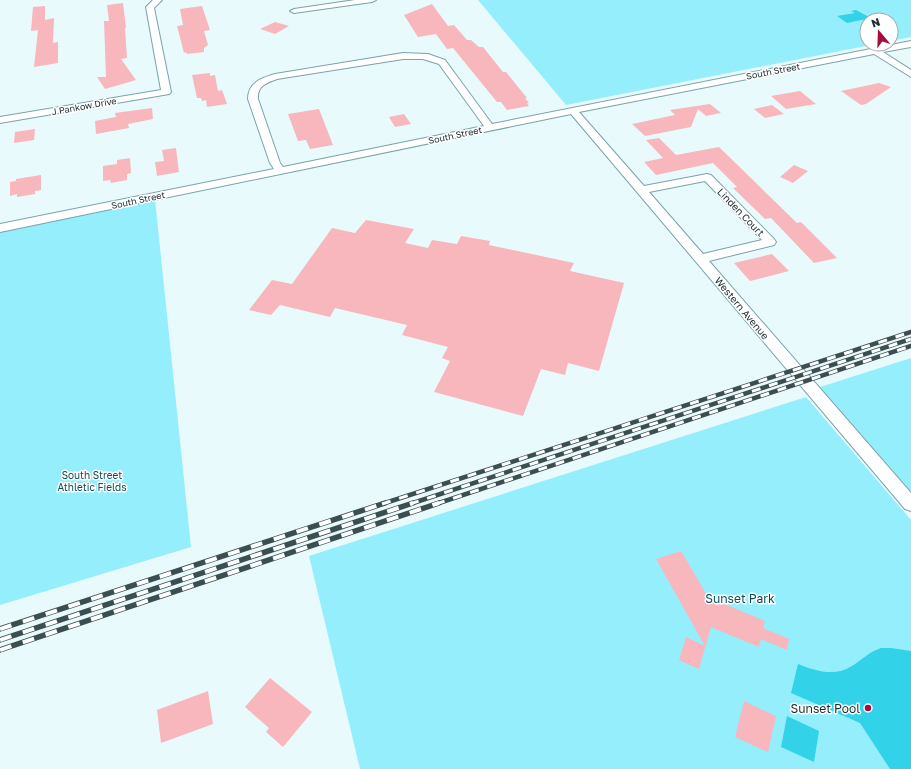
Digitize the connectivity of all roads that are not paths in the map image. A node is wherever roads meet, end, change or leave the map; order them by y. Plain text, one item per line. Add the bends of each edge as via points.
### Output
1 (158, 0) edge
2 (372, 0) edge
3 (294, 11) dead end
4 (911, 44) edge
5 (899, 46) edge
6 (871, 52) edge
7 (878, 52) edge
8 (911, 74) edge
9 (573, 111) junction
10 (0, 120) edge
11 (490, 128) junction
12 (281, 171) junction
13 (642, 190) junction
14 (0, 228) edge
15 (700, 259) junction
16 (911, 504) edge

1 - 10 street, J Pankow Drive via 150,7 166,91
2 - 3 street
4 - 5 street, South Street
6 - 9 street, South Street
7 - 8 street
9 - 11 street, South Street
9 - 13 street, Western Avenue
11 - 12 street, South Street
11 - 12 street via 442,62 432,57 403,56 275,77 256,85 252,99 275,163
12 - 14 street, South Street
13 - 15 street, Western Avenue
13 - 15 street, Linden Court via 707,176 770,242
15 - 16 street, Western Avenue

